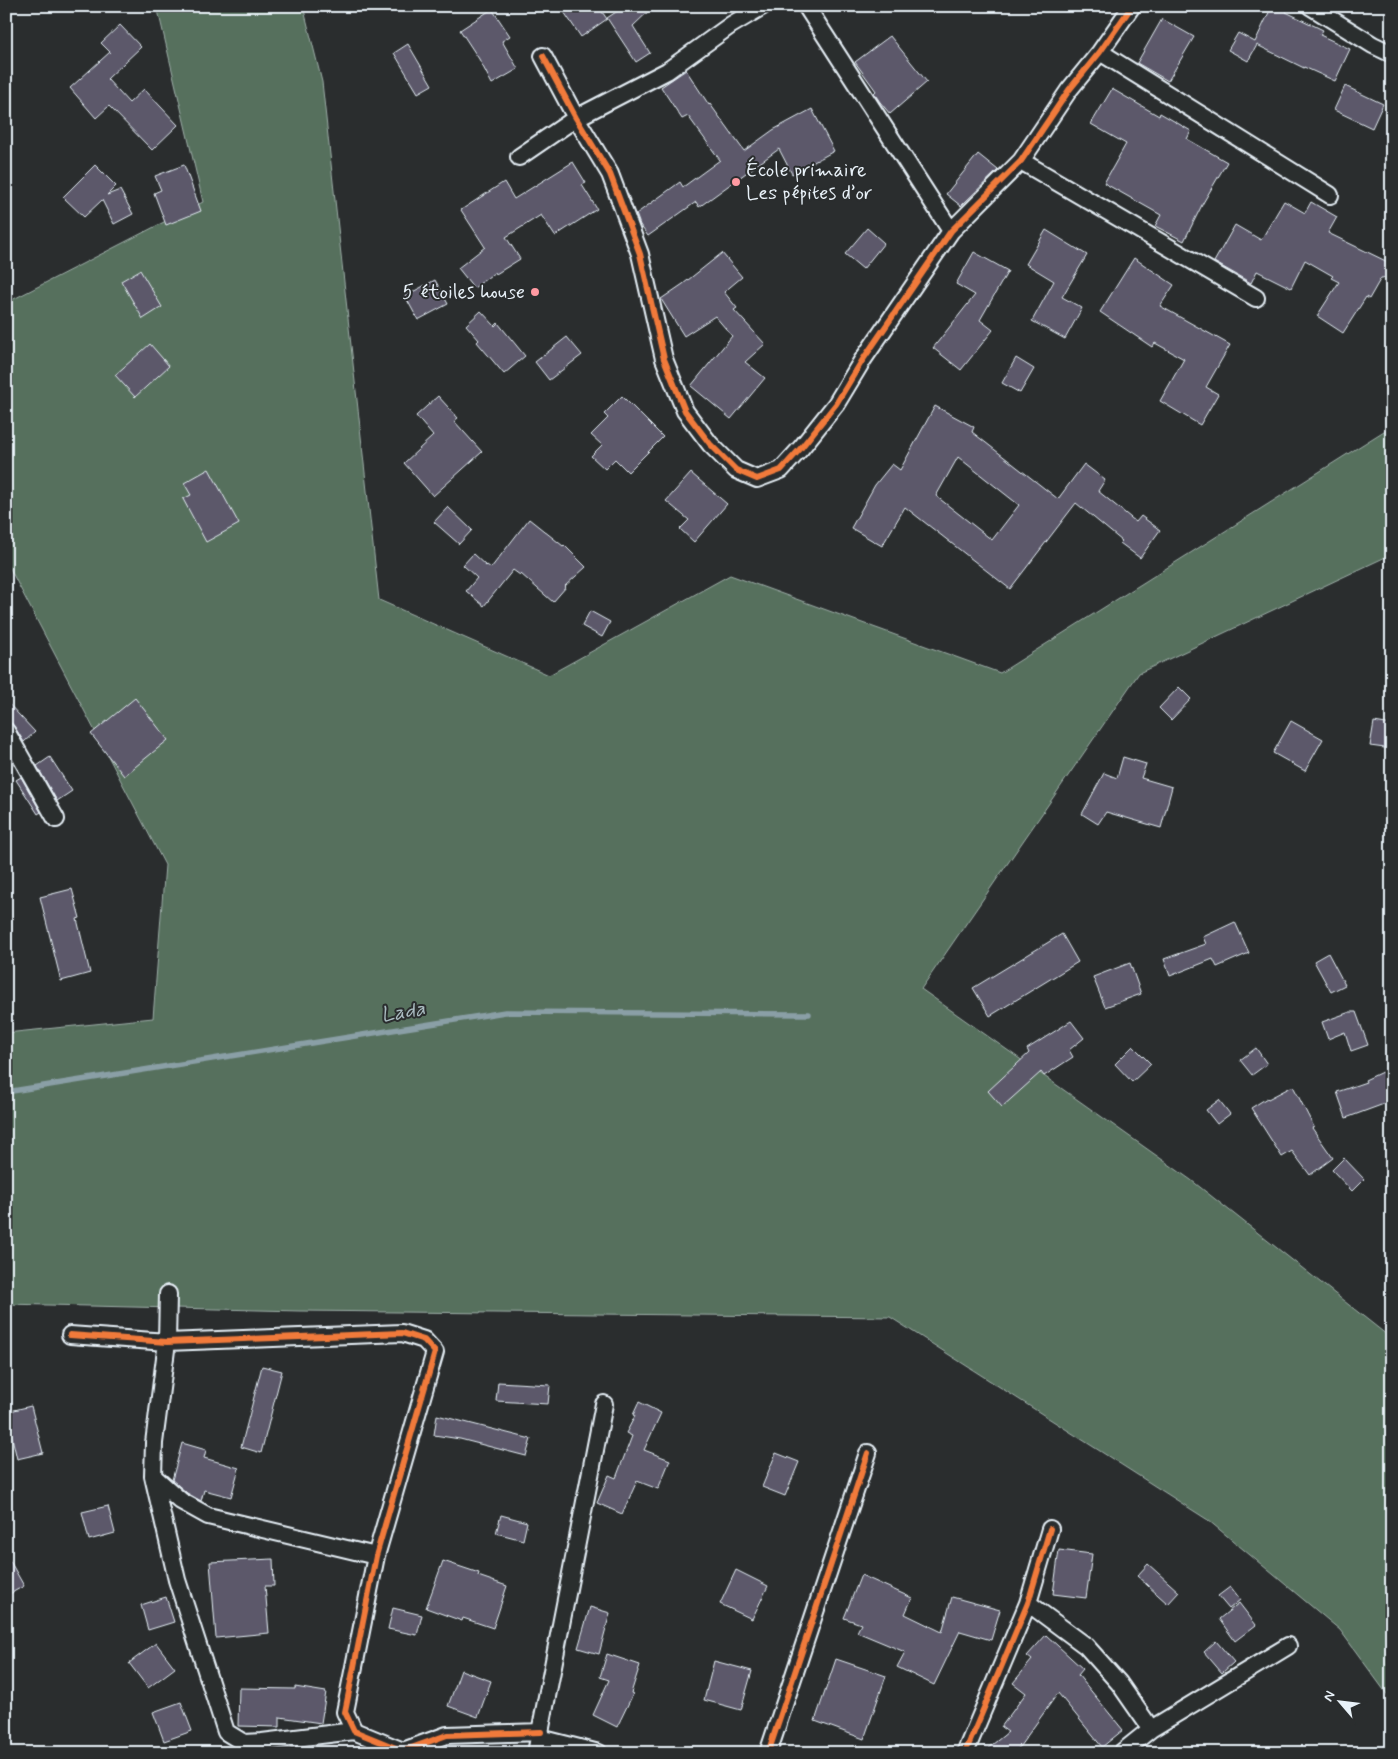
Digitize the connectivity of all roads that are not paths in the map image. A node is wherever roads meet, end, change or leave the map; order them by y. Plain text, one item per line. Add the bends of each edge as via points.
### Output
1 (763, 6) edge
2 (806, 6) edge
3 (1132, 6) edge
4 (1310, 6) edge
5 (1100, 52) junction
6 (1392, 54) edge
7 (543, 56) dead end
8 (576, 118) junction
9 (519, 157) dead end
10 (1021, 160) junction
11 (1330, 195) dead end
12 (951, 231) junction
13 (1256, 298) dead end
14 (6, 731) edge
15 (56, 819) dead end
16 (168, 1294) dead end
17 (70, 1335) dead end
18 (167, 1342) junction
19 (604, 1404) dead end
20 (868, 1453) dead end
21 (152, 1476) junction
22 (1050, 1529) dead end
23 (376, 1556) junction
24 (1028, 1603) junction
25 (1288, 1646) dead end
26 (1151, 1729) junction
27 (354, 1731) junction
28 (539, 1741) edge
29 (403, 1752) edge
30 (598, 1753) edge
31 (768, 1753) edge
32 (965, 1753) edge
33 (1121, 1753) edge

1 - 8 street via 667,71
2 - 12 street
3 - 5 street
4 - 6 street
5 - 10 street via 1069,90
5 - 11 street
7 - 8 street
8 - 9 street
8 - 12 street via 610,174 640,254 664,359 686,410 710,444 736,470 757,479 781,470 802,448 836,404
10 - 12 street
10 - 13 street
14 - 15 street
16 - 18 street
17 - 18 street
18 - 21 street
18 - 23 street via 402,1333 424,1340 435,1352
19 - 28 street
20 - 31 street
21 - 23 street via 182,1501 208,1516
21 - 27 street via 177,1580 226,1732 244,1743
22 - 24 street
23 - 27 street via 345,1712
24 - 26 street via 1086,1646 1119,1683
24 - 32 street
25 - 26 street
26 - 33 street
27 - 29 street
28 - 29 street via 447,1735
28 - 30 street

